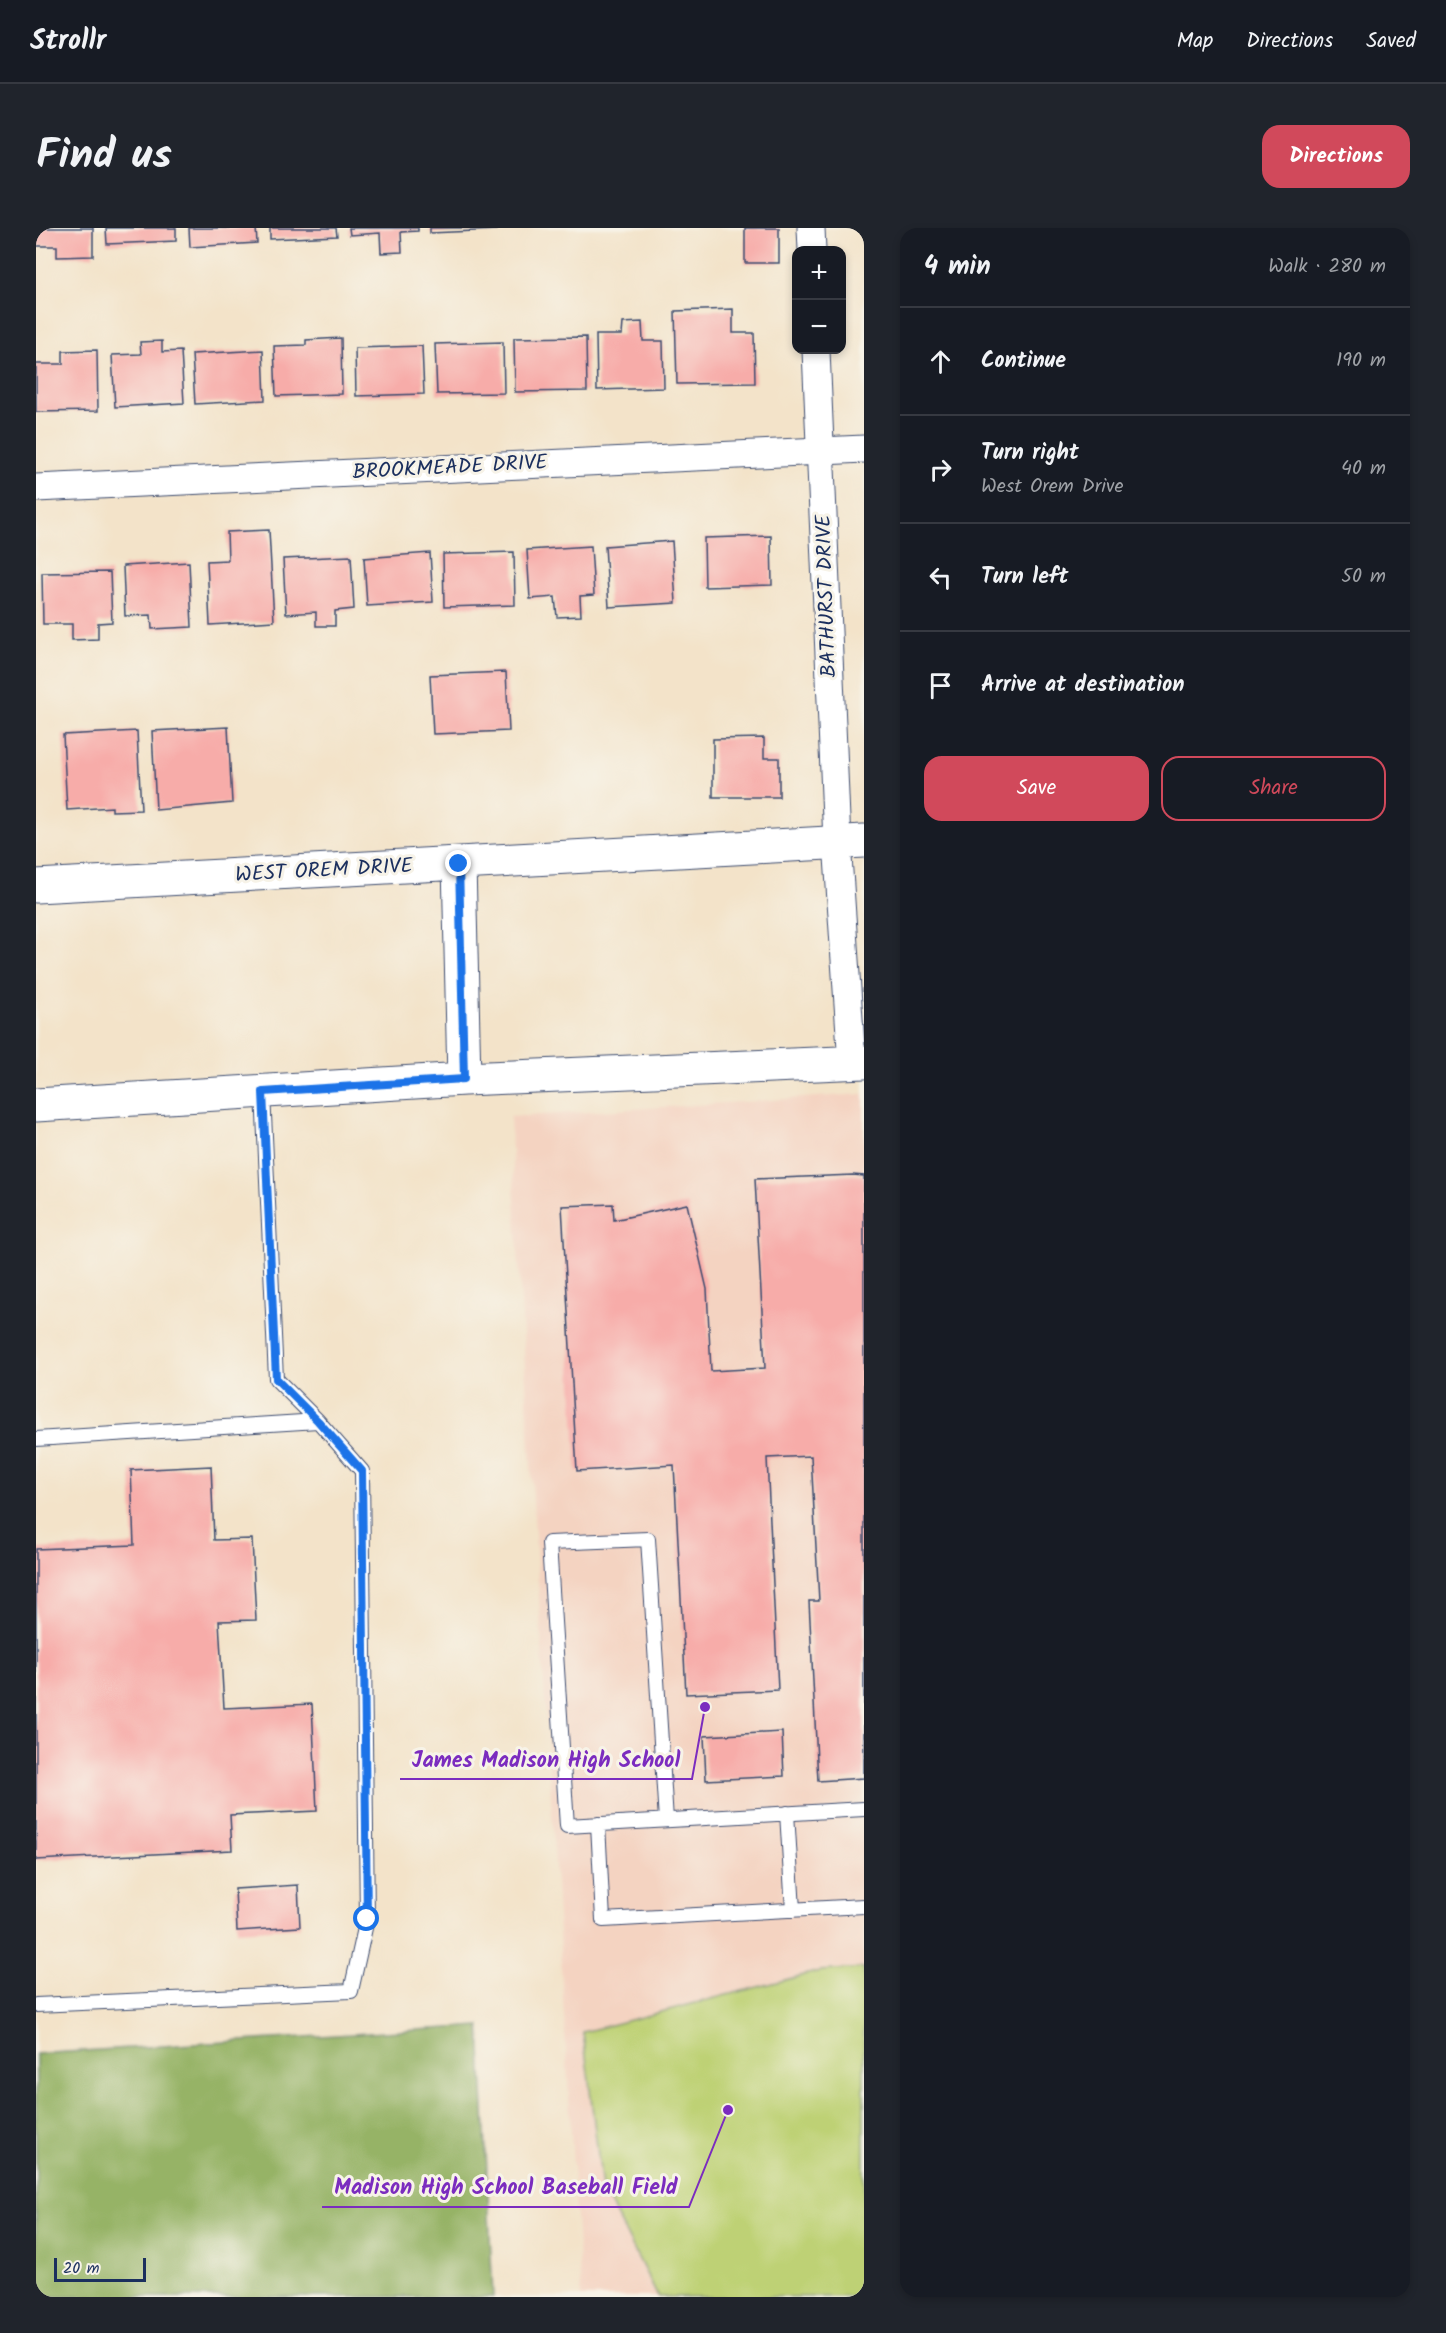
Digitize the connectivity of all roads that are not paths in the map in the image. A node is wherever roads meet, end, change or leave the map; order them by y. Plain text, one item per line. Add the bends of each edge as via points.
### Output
1 (811, 228) edge
2 (812, 246) edge
3 (816, 354) edge
4 (864, 449) edge
5 (820, 451) junction
6 (36, 488) edge
7 (851, 842) edge
8 (459, 864) junction
9 (36, 886) edge
10 (858, 1063) edge
11 (464, 1079) junction
12 (263, 1092) junction
13 (36, 1105) edge
14 (318, 1421) junction
15 (36, 1439) edge
16 (864, 1809) edge
17 (787, 1813) junction
18 (666, 1820) junction
19 (598, 1824) junction
20 (864, 1906) edge
21 (793, 1910) junction
22 (36, 2005) edge

1 - 2 street
3 - 5 street, BATHURST DRIVE
4 - 5 street, BROOKMEADE DRIVE
5 - 6 street, BROOKMEADE DRIVE
5 - 7 street, BATHURST DRIVE
7 - 8 main road, WEST OREM DRIVE
7 - 10 street, BATHURST DRIVE
8 - 9 main road, WEST OREM DRIVE
8 - 11 main road
10 - 11 main road
11 - 12 main road
12 - 13 main road
12 - 14 lane via 276,1379
14 - 15 lane
14 - 22 lane via 362,1471 367,1919 351,1991
16 - 17 lane
17 - 18 lane
17 - 21 lane
18 - 19 lane
18 - 19 lane via 648,1539 549,1543 567,1826
19 - 21 lane via 603,1920
20 - 21 lane

